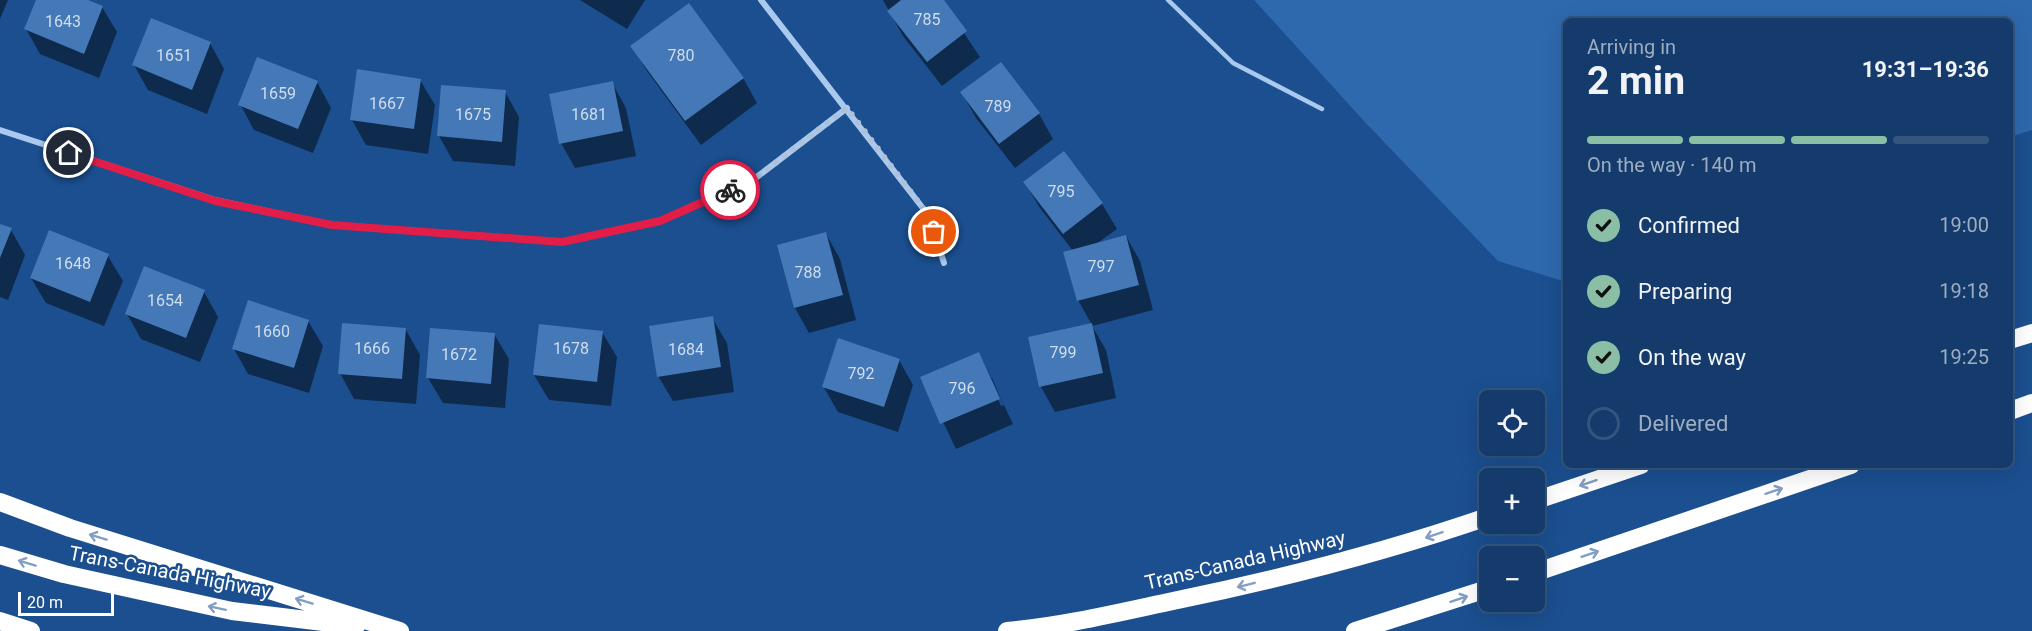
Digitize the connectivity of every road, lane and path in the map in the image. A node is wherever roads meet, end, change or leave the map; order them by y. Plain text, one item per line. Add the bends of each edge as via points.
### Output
1 (761, 0) edge
2 (1168, 0) edge
3 (847, 108) junction
4 (1322, 110) dead end
5 (0, 130) edge
6 (944, 263) dead end
7 (2032, 333) edge
8 (2013, 339) edge
9 (2032, 403) edge
10 (2013, 410) edge
11 (1632, 468) edge
12 (1842, 468) edge
13 (1545, 497) edge
14 (0, 502) edge
15 (1479, 520) edge
16 (0, 555) edge
17 (1545, 569) edge
18 (1479, 592) edge
19 (0, 621) edge
20 (400, 630) edge
21 (30, 631) edge
22 (405, 631) edge
23 (1007, 631) edge
24 (1355, 631) edge

1 - 3 street
2 - 4 lane via 1233,63
3 - 5 street via 753,180 660,221 562,242 332,225 215,201
3 - 6 street via 929,216
7 - 8 highway
9 - 10 highway
11 -> 13 highway
17 -> 12 highway
20 -> 14 highway via 70,528
15 -> 23 highway, Trans-Canada Highway via 1416,542 1234,588 1053,626
20 -> 16 highway, Trans-Canada Highway via 232,611 64,574
24 -> 18 highway
19 - 21 highway
20 - 22 highway, Trans-Canada Highway

